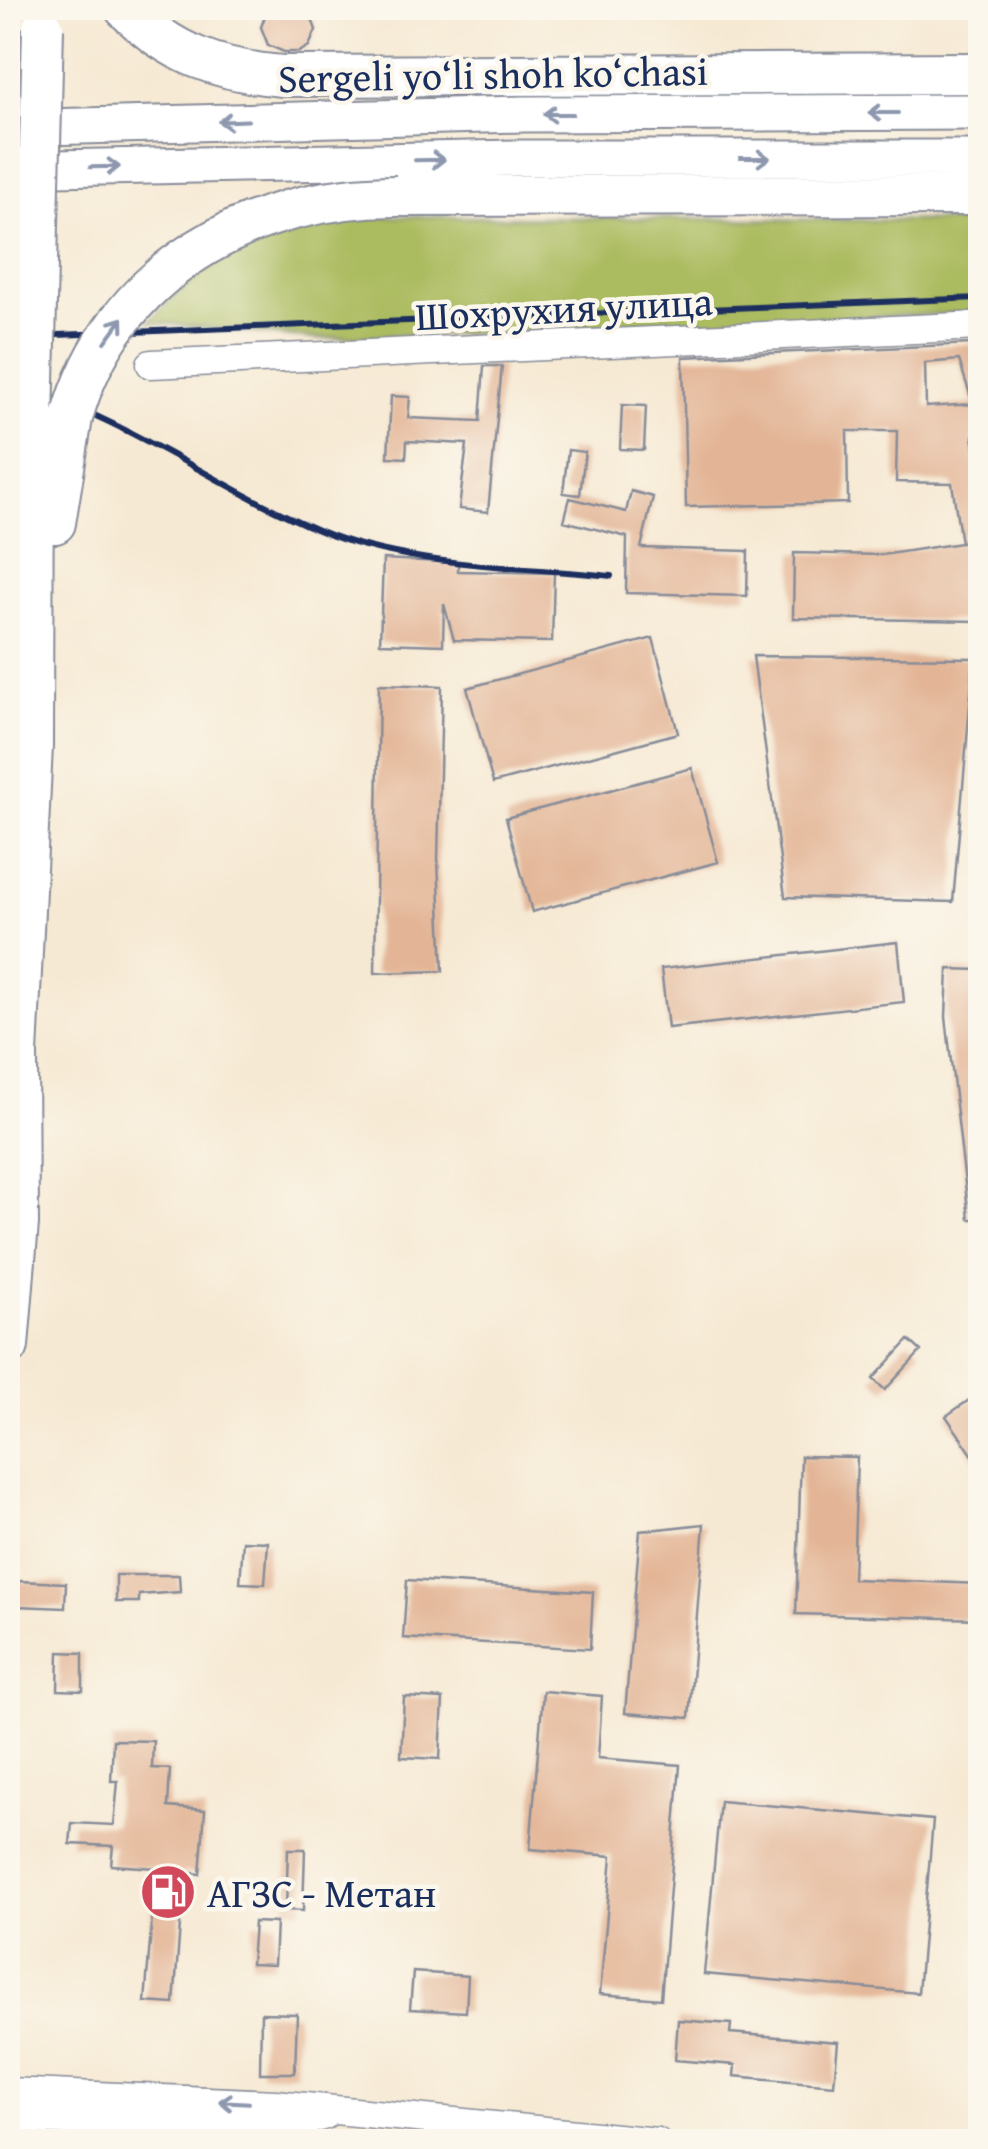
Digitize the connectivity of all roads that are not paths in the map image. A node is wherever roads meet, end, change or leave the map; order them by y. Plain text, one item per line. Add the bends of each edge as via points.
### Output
1 (125, 8) edge
2 (44, 18) edge
3 (980, 72) edge
4 (980, 112) edge
5 (8, 128) edge
6 (980, 158) edge
7 (8, 169) edge
8 (980, 195) edge
9 (980, 326) edge
10 (151, 364) dead end
11 (52, 419) junction
12 (17, 1054) junction
13 (8, 1122) edge
14 (8, 1346) edge
15 (8, 2092) edge
16 (331, 2113) junction
17 (8, 2118) edge
18 (329, 2142) edge
19 (657, 2142) edge

1 - 3 highway via 192,58 283,76
2 - 11 highway, bridge
4 -> 5 main road, Sergeli yo‘li shoh ko‘chasi via 503,114
7 -> 6 main road via 515,158
11 -> 8 highway, bridge via 142,294 185,256 274,212 326,200 396,196
9 - 10 street, Шохрухия улица
11 - 12 highway
12 - 13 highway
12 - 14 highway via 18,1224
16 -> 15 street via 274,2104
16 - 17 street via 273,2131
16 - 18 street
16 - 19 street

